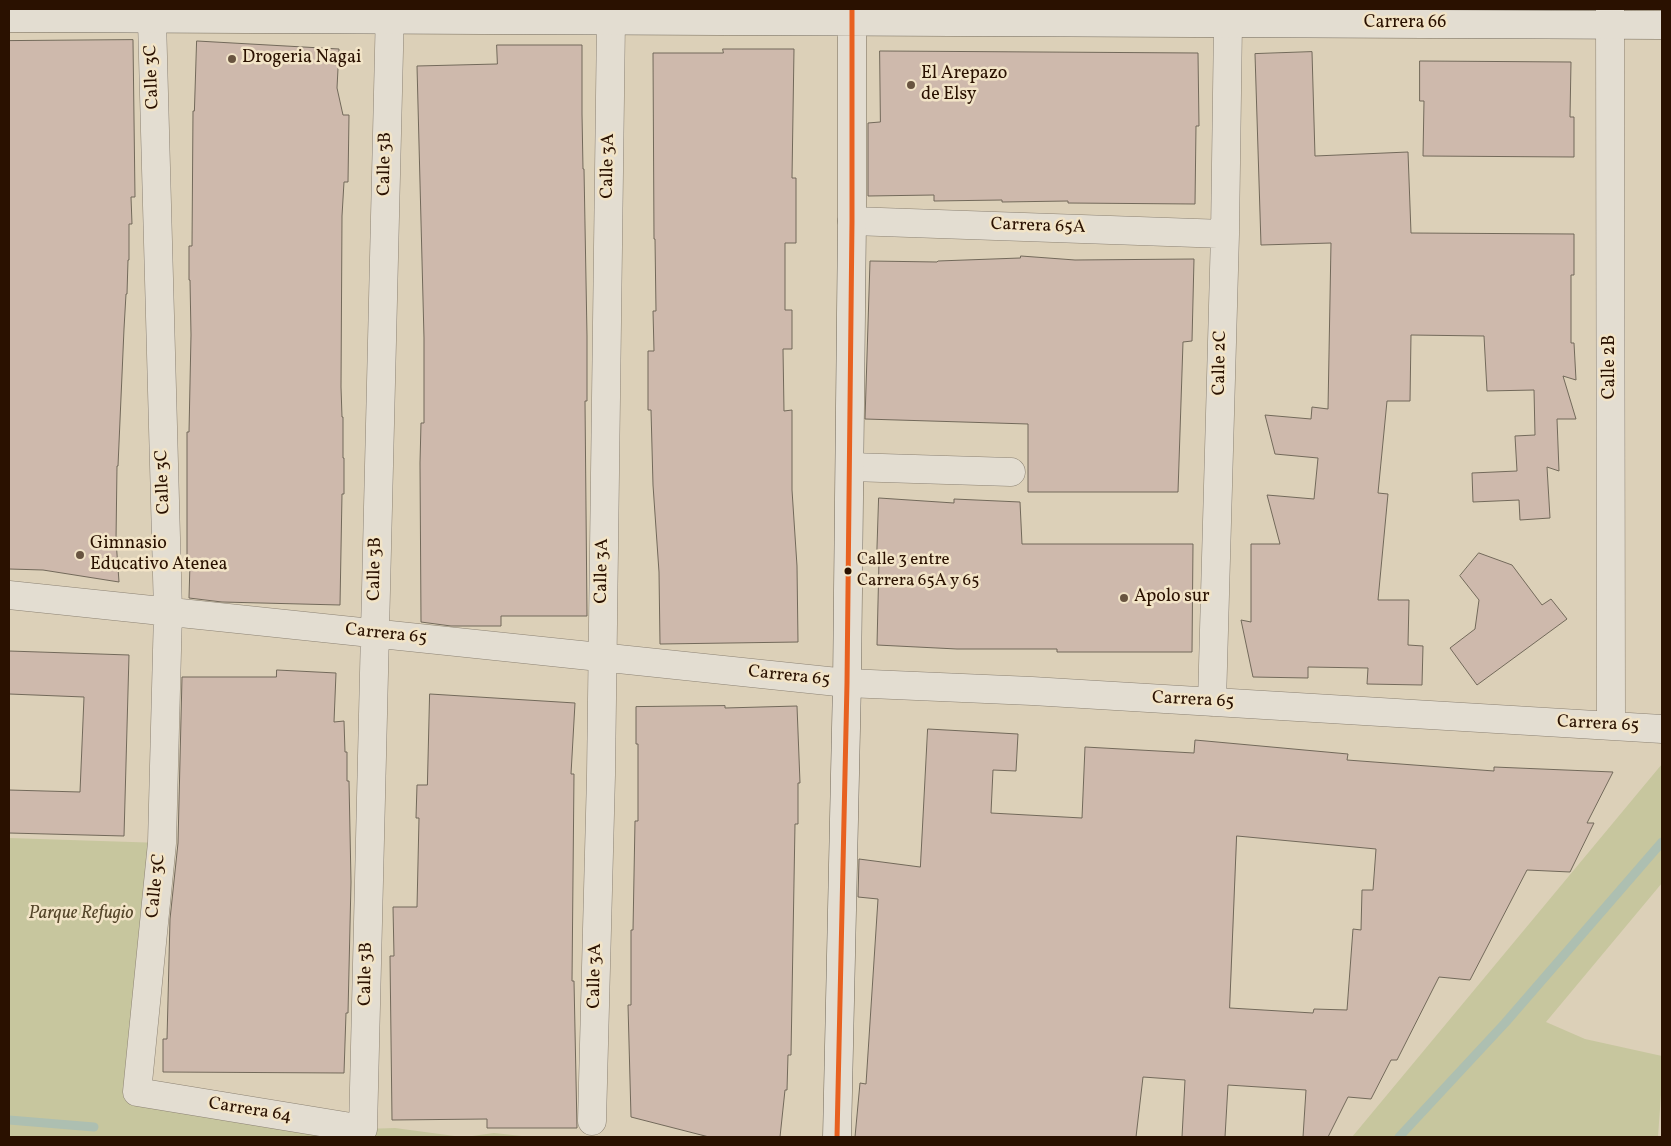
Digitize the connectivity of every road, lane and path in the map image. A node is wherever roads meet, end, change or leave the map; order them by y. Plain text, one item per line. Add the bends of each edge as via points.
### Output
1 (389, 15) edge
2 (852, 16) edge
3 (1610, 17) edge
4 (9, 18) edge
5 (152, 20) junction
6 (611, 21) junction
7 (1228, 23) junction
8 (1662, 25) edge
9 (852, 221) junction
10 (1225, 234) junction
11 (850, 467) junction
12 (1012, 472) dead end
13 (9, 595) edge
14 (168, 612) junction
15 (375, 633) junction
16 (602, 657) junction
17 (847, 683) junction
18 (1212, 702) junction
19 (1611, 726) junction
20 (1662, 729) edge
21 (137, 1092) joint
22 (592, 1121) dead end
23 (363, 1129) joint
24 (837, 1137) edge

1 - 5 street, Carrera 66
1 - 6 street, Carrera 66
1 - 15 street, Calle 3B
2 - 6 street, Carrera 66
2 - 7 street, Carrera 66
2 - 9 street
3 - 7 street, Carrera 66
3 - 8 street, Carrera 66
3 - 19 street, Calle 2B
4 - 5 street, Carrera 66
5 - 14 street, Calle 3C
6 - 16 street, Calle 3A
7 - 10 street, Calle 2C
9 - 10 street, Carrera 65A
9 - 11 street
10 - 18 street, Calle 2C
11 - 12 street
11 - 17 street
13 - 14 street, Carrera 65
14 - 15 street, Carrera 65
14 - 21 street, Calle 3C via 162,843
15 - 16 street, Carrera 65
15 - 23 street, Calle 3B
16 - 17 street, Carrera 65
16 - 22 street, Calle 3A
17 - 18 street, Carrera 65
17 - 24 street
18 - 19 street, Carrera 65
19 - 20 street, Carrera 65
21 - 23 street, Carrera 64

